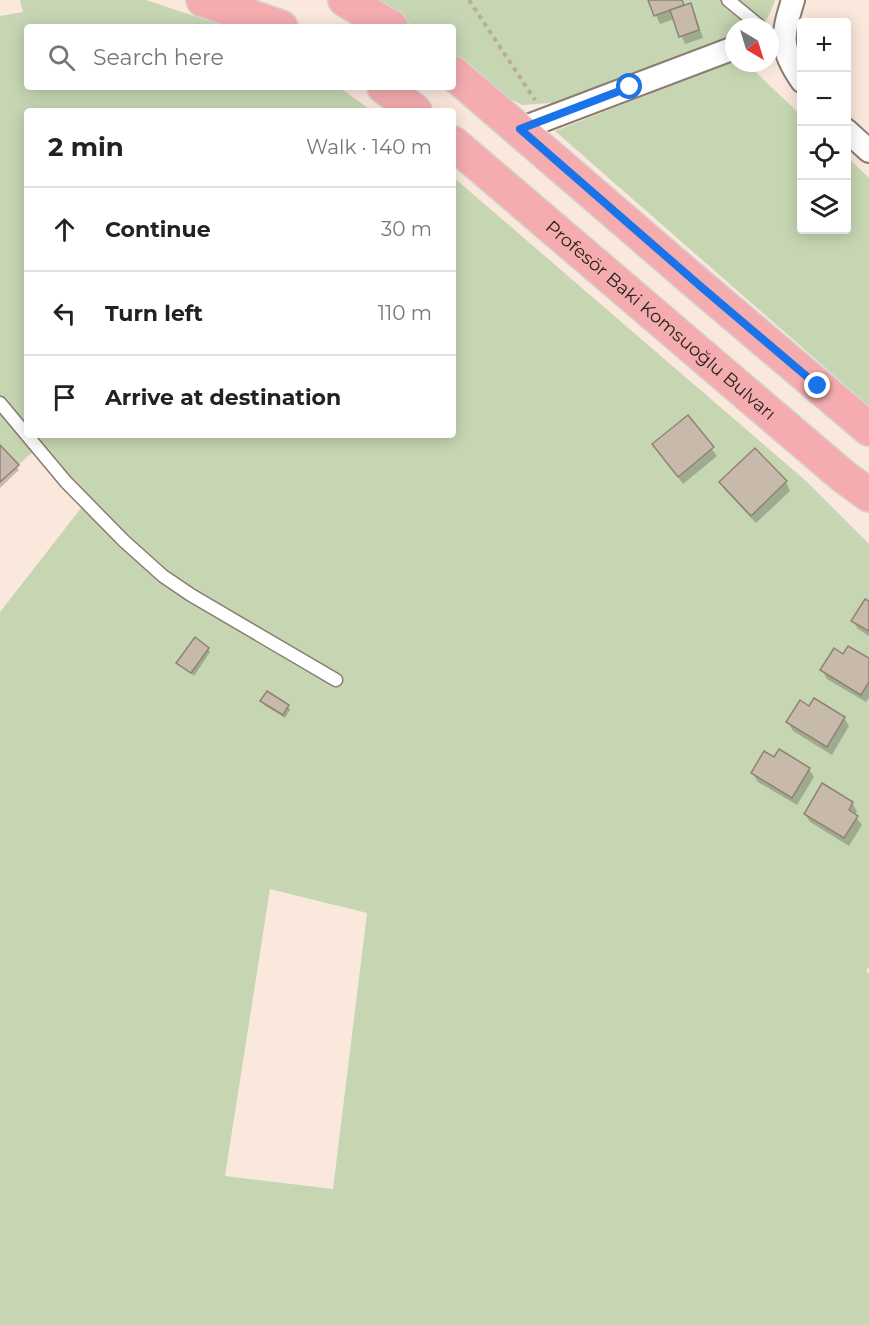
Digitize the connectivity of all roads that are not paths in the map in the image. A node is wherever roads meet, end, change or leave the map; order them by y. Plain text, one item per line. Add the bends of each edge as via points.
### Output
1 (203, 0) edge
2 (345, 0) edge
3 (728, 0) edge
4 (794, 0) edge
5 (750, 18) edge
6 (271, 24) edge
7 (386, 24) edge
8 (779, 25) edge
9 (779, 41) edge
10 (725, 51) edge
11 (456, 75) edge
12 (797, 75) edge
13 (388, 90) edge
14 (411, 108) edge
15 (534, 123) junction
16 (851, 135) edge
17 (456, 146) edge
18 (869, 151) edge
19 (0, 403) edge
20 (869, 429) edge
21 (24, 432) edge
22 (29, 438) edge
23 (869, 495) edge
24 (336, 680) dead end

1 - 6 main road
2 - 7 main road
3 - 5 lane
4 - 8 street
9 - 12 street
10 - 15 street
11 - 15 main road
13 - 14 main road
15 - 20 main road via 699,285
16 - 18 street
17 - 23 main road, Profesör Baki Komsuoğlu Bulvarı
19 - 21 lane
22 - 24 lane via 66,482 162,576

